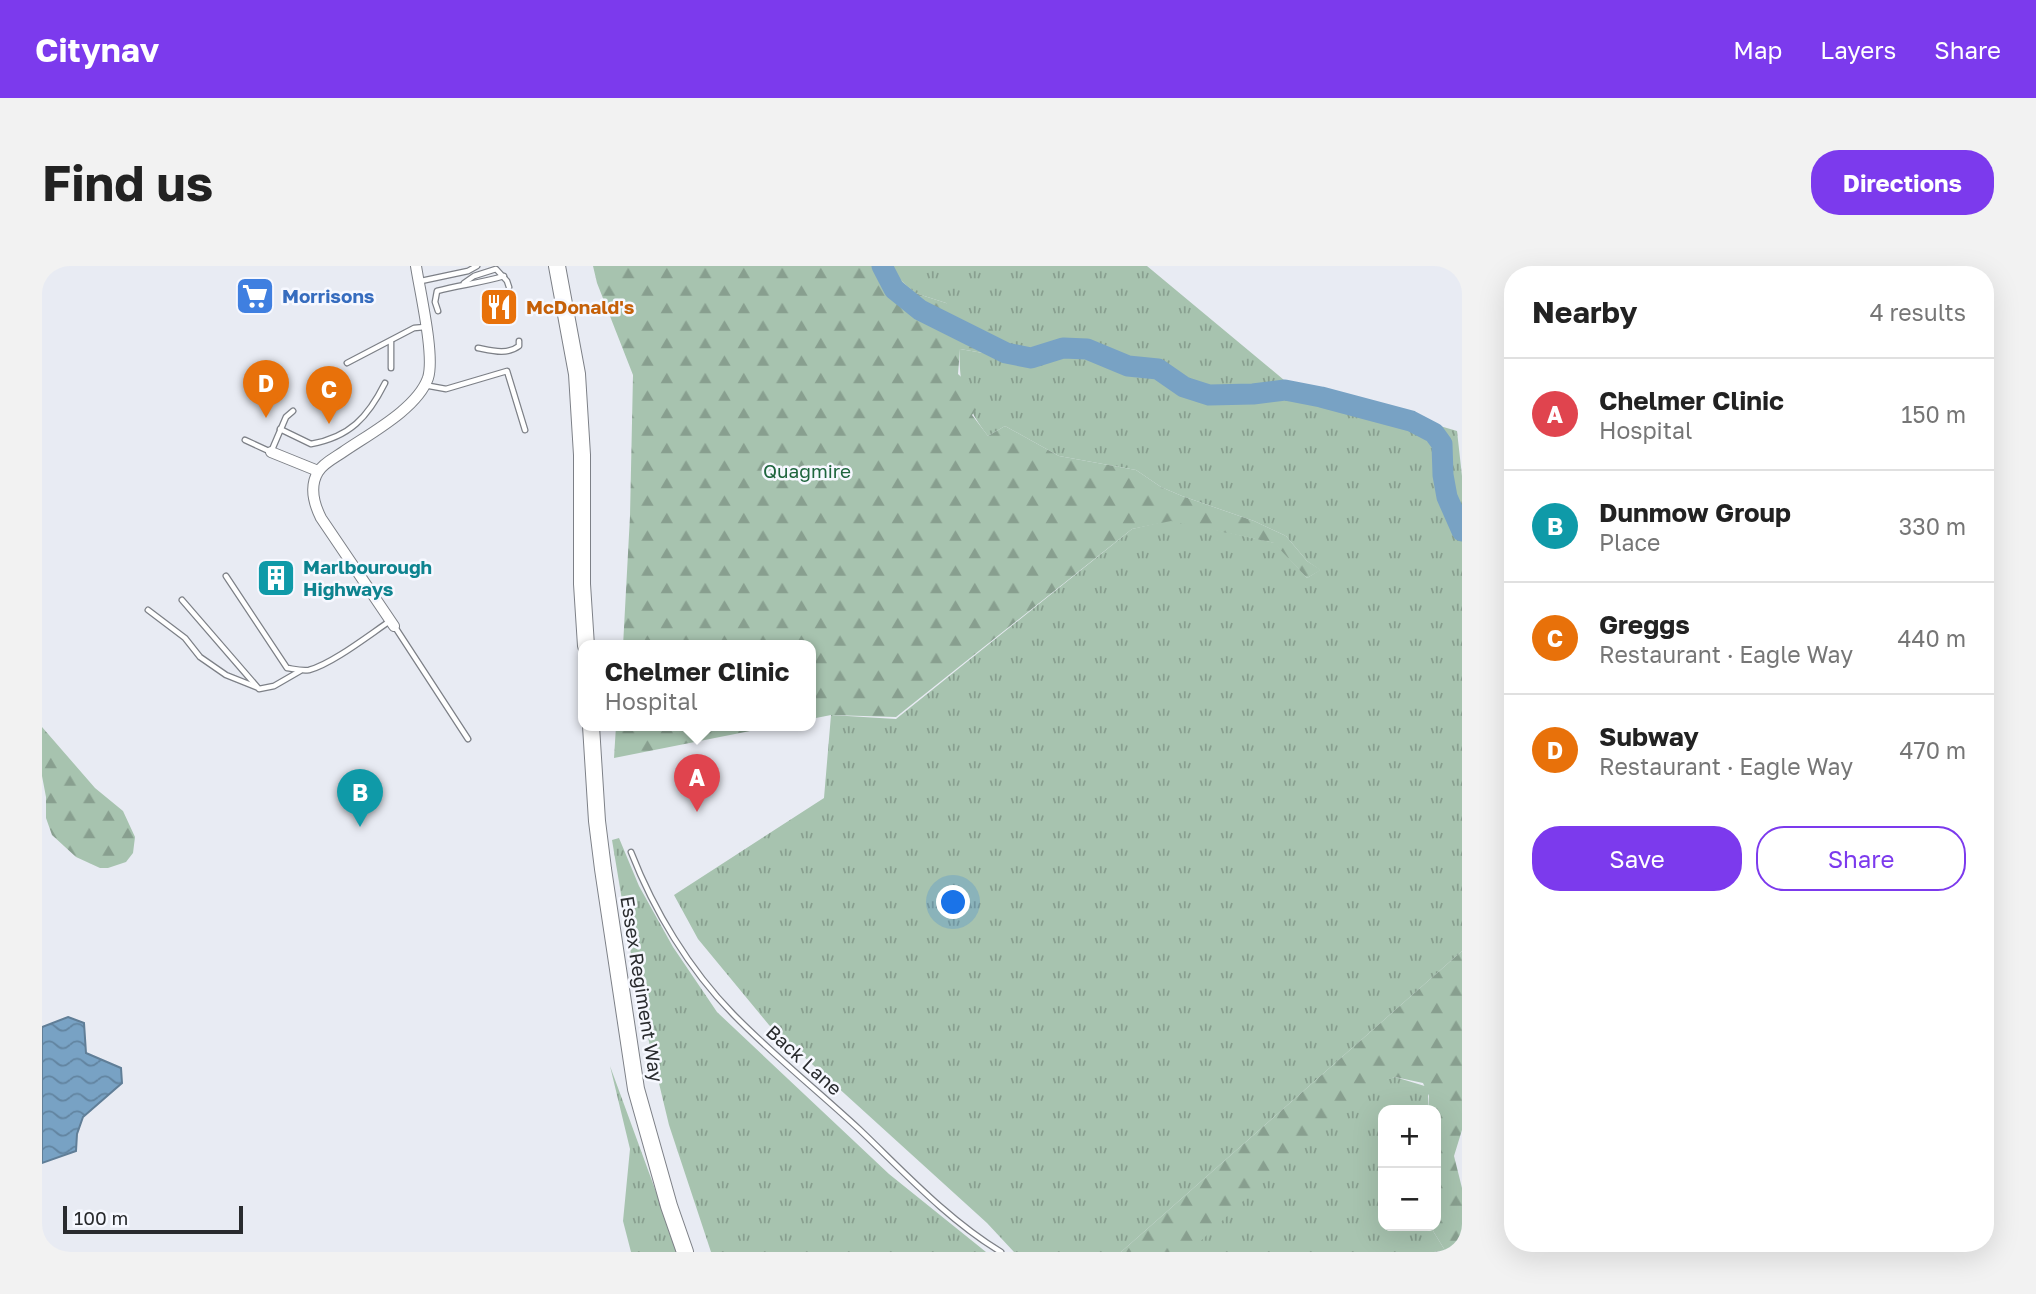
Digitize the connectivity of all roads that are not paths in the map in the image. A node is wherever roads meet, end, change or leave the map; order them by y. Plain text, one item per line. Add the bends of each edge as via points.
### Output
1 (416, 266) edge
2 (557, 266) edge
3 (473, 267) edge
4 (504, 276) junction
5 (418, 282) junction
6 (463, 284) junction
7 (509, 287) dead end
8 (438, 311) dead end
9 (425, 327) junction
10 (519, 341) dead end
11 (391, 342) junction
12 (478, 348) dead end
13 (347, 363) dead end
14 (391, 368) dead end
15 (385, 383) dead end
16 (423, 385) junction
17 (293, 411) dead end
18 (280, 429) junction
19 (525, 430) dead end
20 (245, 440) dead end
21 (271, 452) junction
22 (318, 471) junction
23 (226, 576) dead end
24 (182, 600) dead end
25 (148, 610) dead end
26 (393, 623) junction
27 (586, 640) edge
28 (300, 671) junction
29 (257, 687) junction
30 (591, 731) edge
31 (468, 739) dead end
32 (631, 852) dead end
33 (685, 1252) edge
34 (1001, 1252) edge

1 - 5 street
2 - 27 highway via 577,374
3 - 5 lane
4 - 6 lane
4 - 6 lane via 496,269
4 - 7 lane
5 - 9 street
6 - 8 lane via 437,291
9 - 11 lane via 414,328
9 - 16 street via 429,364
10 - 12 lane via 516,349
11 - 13 lane
11 - 14 lane
15 - 18 lane via 370,410 348,432 311,444
16 - 19 lane via 446,388 506,371
16 - 22 street via 396,415
17 - 18 lane
18 - 21 lane
20 - 21 lane
21 - 22 street
22 - 26 street via 314,504
23 - 28 lane via 287,668
24 - 29 lane
25 - 29 lane via 185,638 200,657 226,675
26 - 28 lane
26 - 31 lane
28 - 29 lane via 274,685
30 - 33 highway, Essex Regiment Way via 597,821 636,1089
32 - 34 lane, Back Lane via 645,889 670,931 732,1013 944,1209

